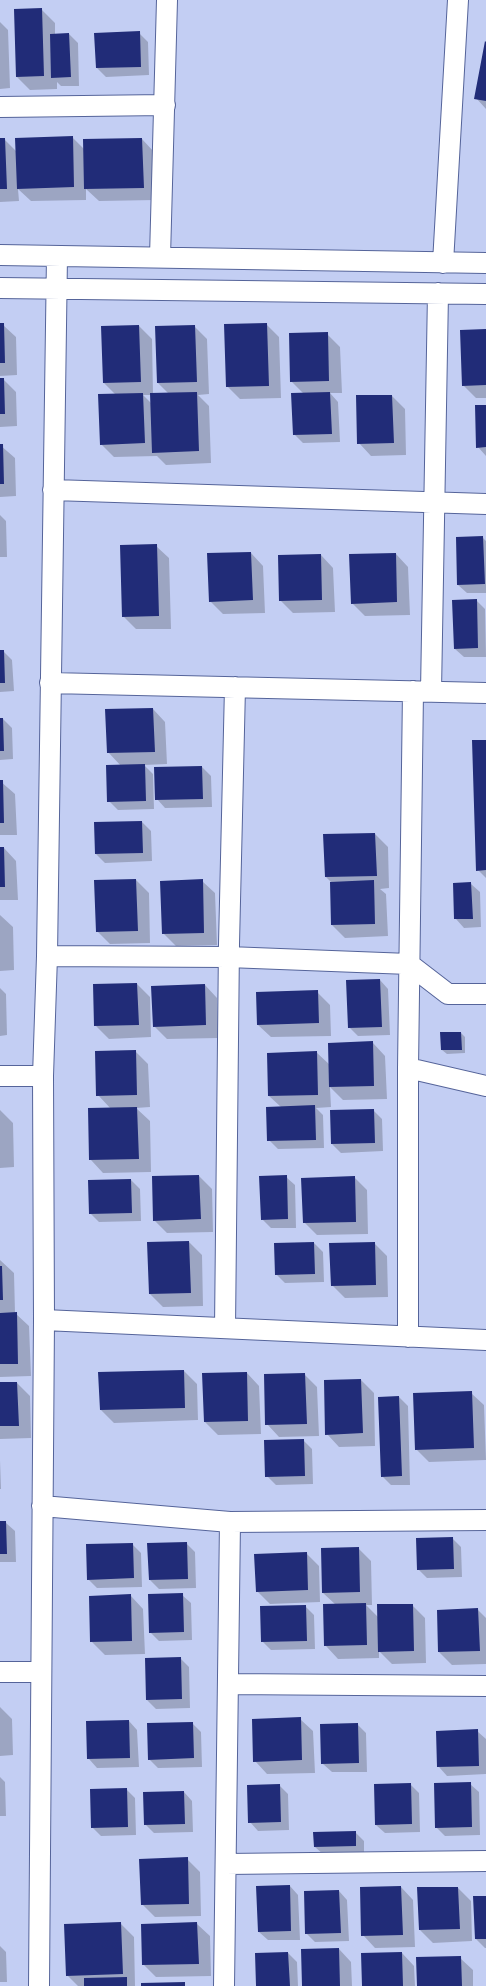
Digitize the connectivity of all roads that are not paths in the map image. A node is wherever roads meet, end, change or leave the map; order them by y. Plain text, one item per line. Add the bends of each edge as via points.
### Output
1 (167, 0) edge
2 (458, 0) edge
3 (165, 105) junction
4 (0, 107) edge
5 (0, 255) edge
6 (58, 256) junction
7 (160, 257) junction
8 (486, 263) edge
9 (444, 264) junction
10 (0, 288) edge
11 (56, 289) junction
12 (438, 293) junction
13 (486, 294) edge
14 (53, 490) junction
15 (433, 504) junction
16 (486, 504) edge
17 (50, 683) junction
18 (235, 687) junction
19 (422, 691) junction
20 (486, 693) edge
21 (47, 956) junction
22 (228, 957) junction
23 (409, 964) junction
24 (486, 994) edge
25 (408, 1068) junction
26 (0, 1076) edge
27 (42, 1076) junction
28 (486, 1086) edge
29 (44, 1320) junction
30 (225, 1328) junction
31 (408, 1337) junction
32 (486, 1340) edge
33 (42, 1506) junction
34 (486, 1520) edge
35 (230, 1522) junction
36 (0, 1672) edge
37 (41, 1672) junction
38 (229, 1684) junction
39 (486, 1686) edge
40 (486, 1861) edge
41 (226, 1864) junction
42 (39, 1986) edge
43 (224, 1986) edge

1 - 3 street
2 - 9 street
3 - 4 street
3 - 7 street
5 - 6 street
6 - 7 street
6 - 11 street
7 - 9 street
8 - 9 street
10 - 11 street
11 - 12 street
11 - 14 street
12 - 13 street
12 - 15 street
14 - 15 street
14 - 17 street
15 - 16 street
15 - 19 street
17 - 18 street
17 - 21 street
18 - 19 street
18 - 22 street
19 - 20 street
19 - 23 street
21 - 22 street
21 - 27 street
22 - 23 street
22 - 30 street
23 - 24 street via 448,994
23 - 25 street
25 - 28 street
25 - 31 street
26 - 27 street
27 - 29 street
29 - 30 street
29 - 33 street
30 - 31 street
31 - 32 street
33 - 35 street
33 - 37 street
34 - 35 street
35 - 38 street
36 - 37 street
37 - 42 street
38 - 39 street
38 - 41 street
40 - 41 street
41 - 43 street

